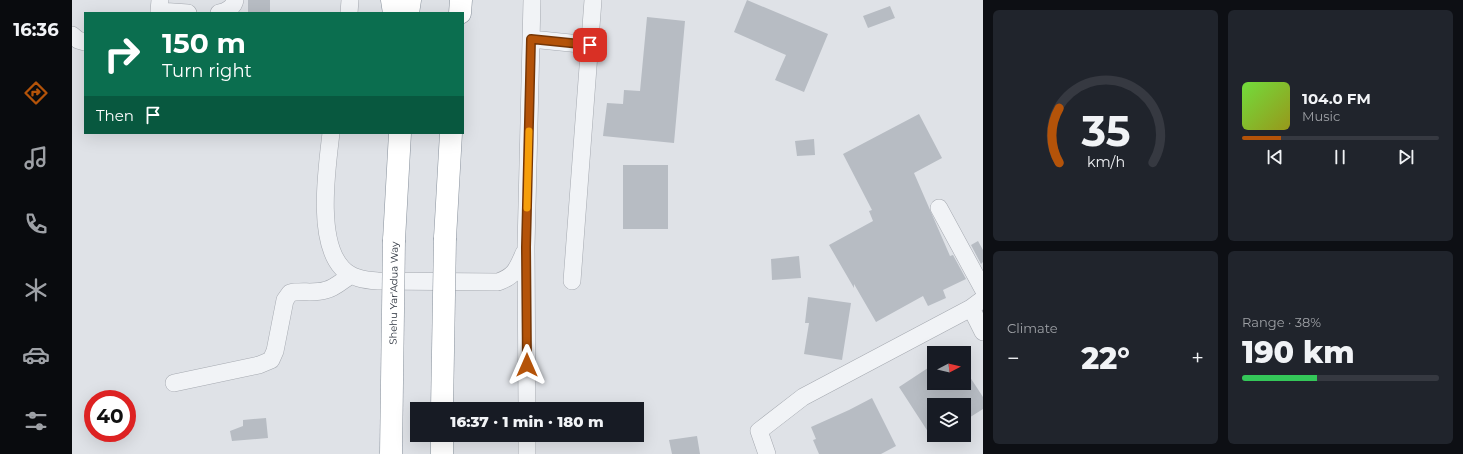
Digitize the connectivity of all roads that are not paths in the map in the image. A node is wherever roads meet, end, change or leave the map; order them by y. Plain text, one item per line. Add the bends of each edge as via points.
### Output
1 (160, 0) edge
2 (235, 0) edge
3 (350, 0) edge
4 (392, 0) edge
5 (410, 0) edge
6 (461, 0) edge
7 (532, 0) edge
8 (593, 0) edge
9 (174, 12) edge
10 (221, 12) edge
11 (349, 12) edge
12 (394, 12) edge
13 (408, 12) edge
14 (460, 12) edge
15 (72, 35) edge
16 (531, 39) junction
17 (84, 42) edge
18 (590, 45) junction
19 (331, 134) edge
20 (399, 134) edge
21 (451, 134) edge
22 (939, 208) dead end
23 (526, 247) junction
24 (350, 275) junction
25 (572, 281) dead end
26 (983, 289) edge
27 (977, 303) edge
28 (983, 332) edge
29 (174, 383) dead end
30 (442, 402) edge
31 (527, 402) edge
32 (442, 442) edge
33 (527, 442) edge
34 (391, 454) edge
35 (442, 454) edge
36 (527, 454) edge
37 (767, 454) edge

1 - 9 street via 159,11
2 - 10 street via 230,8
3 - 11 street
4 - 12 highway
5 - 13 highway
6 - 14 highway
7 - 16 street
8 - 18 street
15 - 17 street
16 - 18 street
16 - 23 street
18 - 25 street
19 - 24 street via 327,164 326,226 333,256
20 - 34 highway, Shehu Yar'Adua Way, bridge via 394,240
21 - 30 highway, bridge via 444,238
22 - 26 street
23 - 24 street via 515,272 498,282 378,281 361,280
23 - 31 street
24 - 29 street via 325,291 290,293 285,300 271,360 259,365
27 - 28 street
27 - 37 street via 803,397 759,431
32 - 35 highway
33 - 36 street

